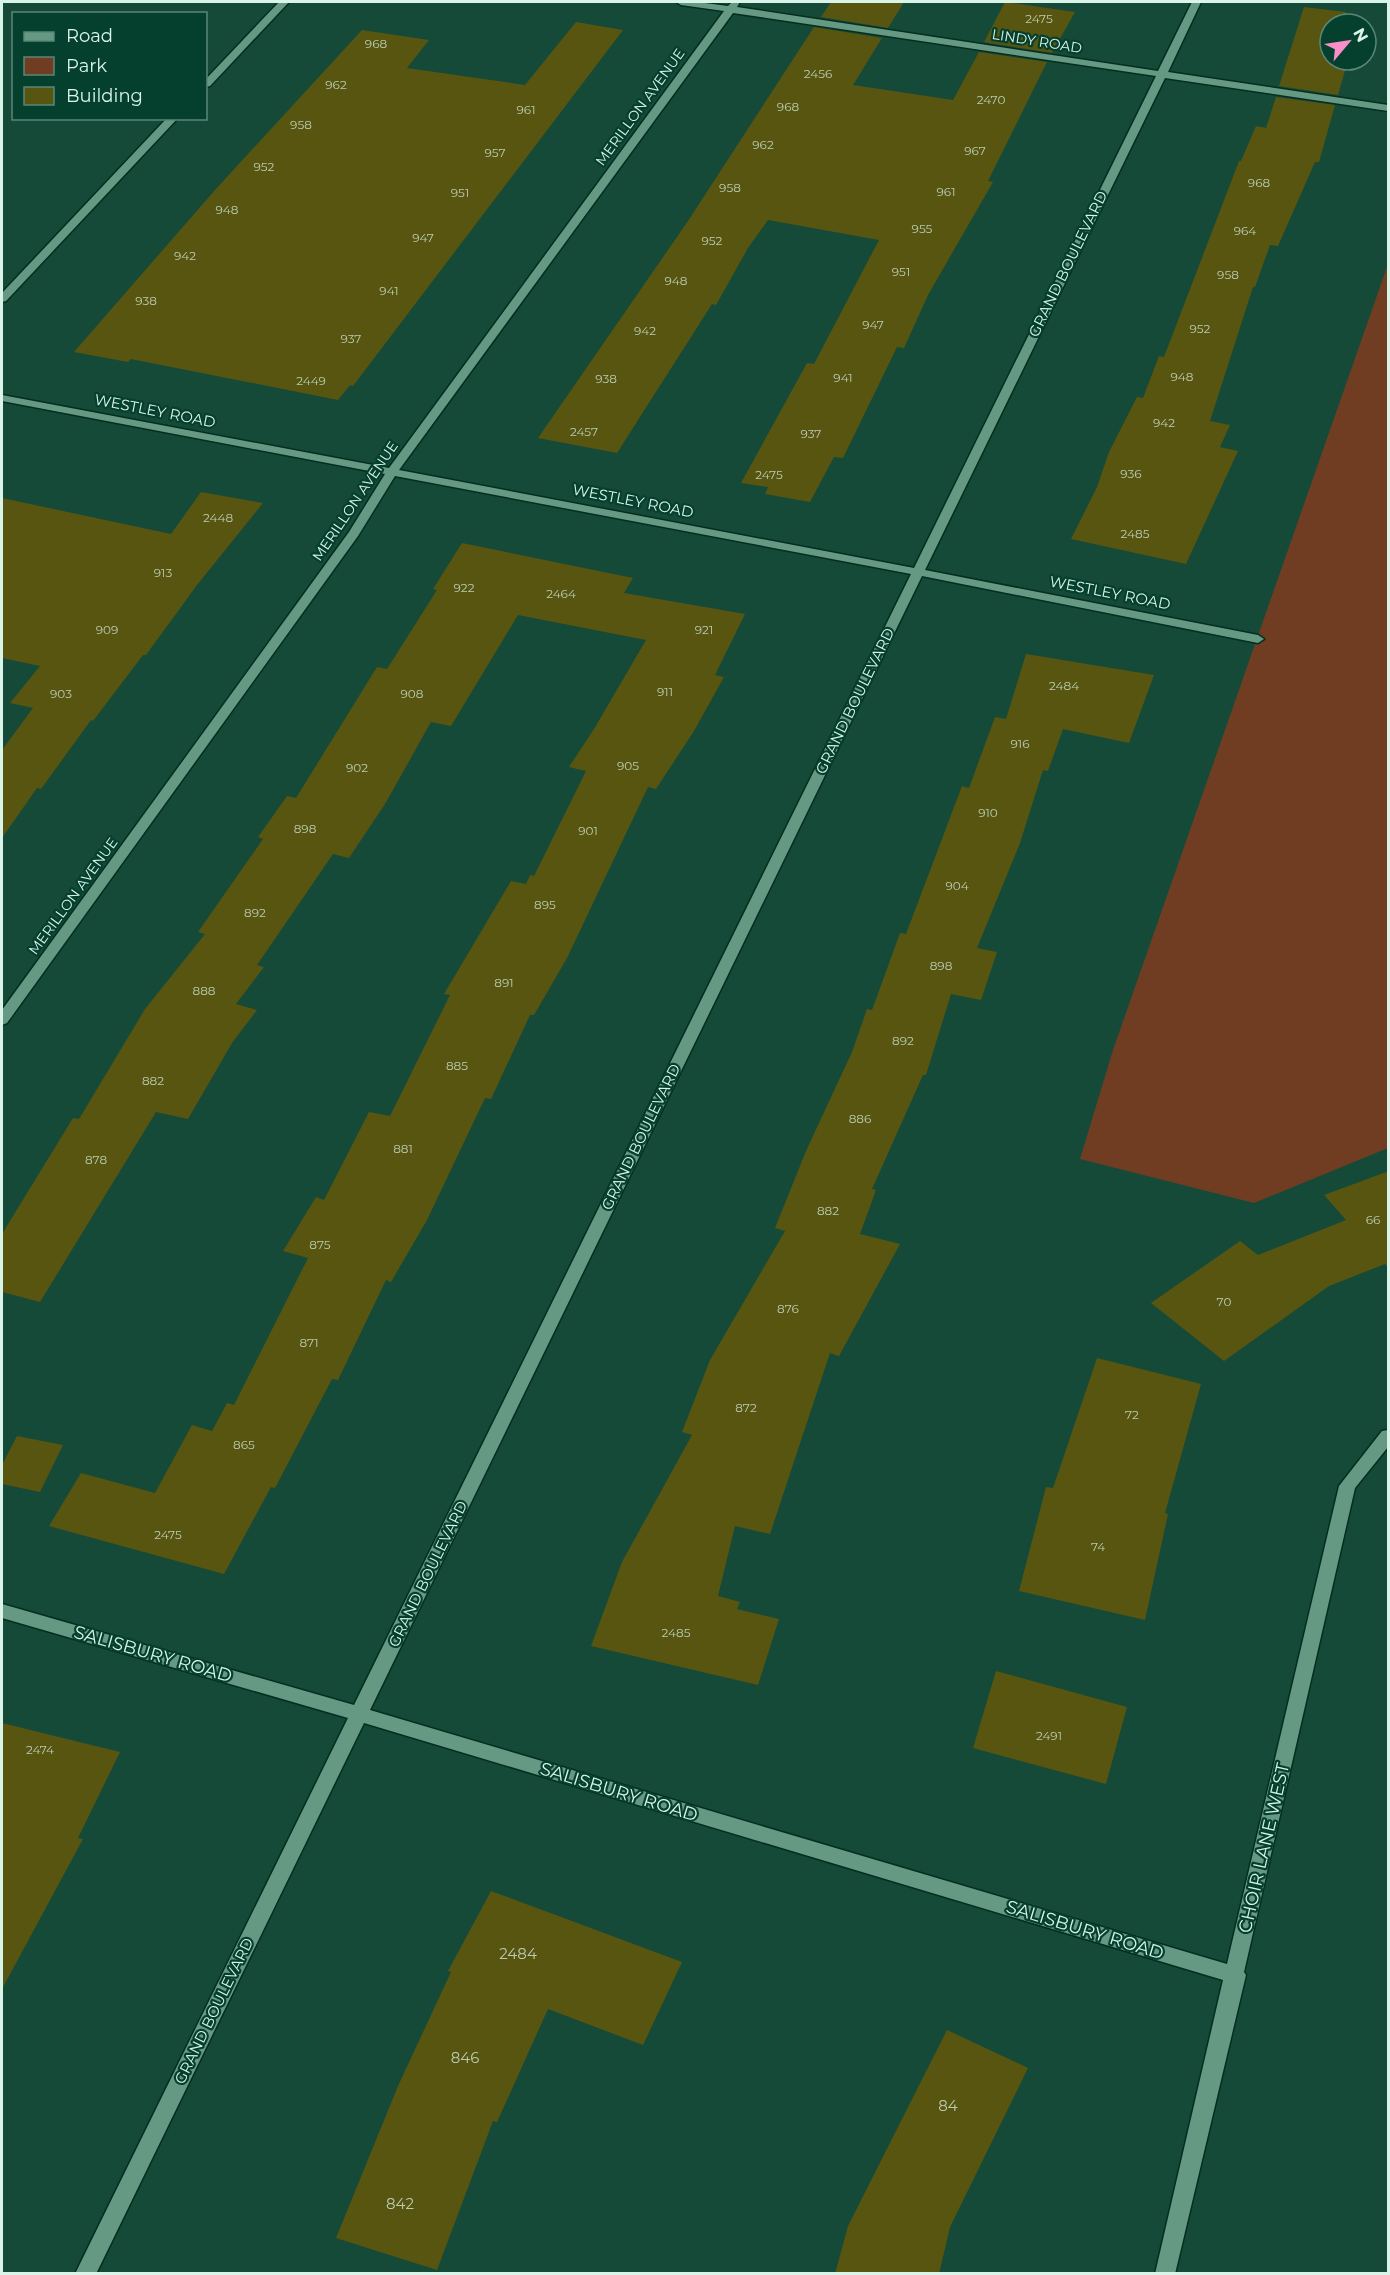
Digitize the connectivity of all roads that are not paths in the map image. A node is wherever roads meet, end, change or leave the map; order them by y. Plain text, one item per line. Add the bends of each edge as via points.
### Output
1 (284, 2) edge
2 (681, 2) edge
3 (1197, 2) edge
4 (734, 5) edge
5 (1162, 74) junction
6 (207, 83) edge
7 (1389, 108) edge
8 (171, 120) edge
9 (2, 298) edge
10 (2, 398) edge
11 (392, 472) junction
12 (918, 572) junction
13 (1258, 639) dead end
14 (2, 1020) edge
15 (1389, 1436) edge
16 (2, 1611) edge
17 (359, 1714) junction
18 (1236, 1975) junction
19 (85, 2274) edge
20 (1165, 2274) edge

1 - 6 street
2 - 4 street, LINDY ROAD
3 - 5 street, GRAND BOULEVARD
4 - 5 street, LINDY ROAD
4 - 11 street, MERILLON AVENUE
5 - 7 street, LINDY ROAD
5 - 12 street, GRAND BOULEVARD
8 - 9 street
10 - 11 street, WESTLEY ROAD
11 - 12 street, WESTLEY ROAD
11 - 14 street, MERILLON AVENUE via 354,533
12 - 13 street, WESTLEY ROAD
12 - 17 street, GRAND BOULEVARD
15 - 18 street, CHOIR LANE WEST via 1347,1486
16 - 17 street, SALISBURY ROAD
17 - 18 street, SALISBURY ROAD
17 - 19 street, GRAND BOULEVARD
18 - 20 street, CHOIR LANE WEST

